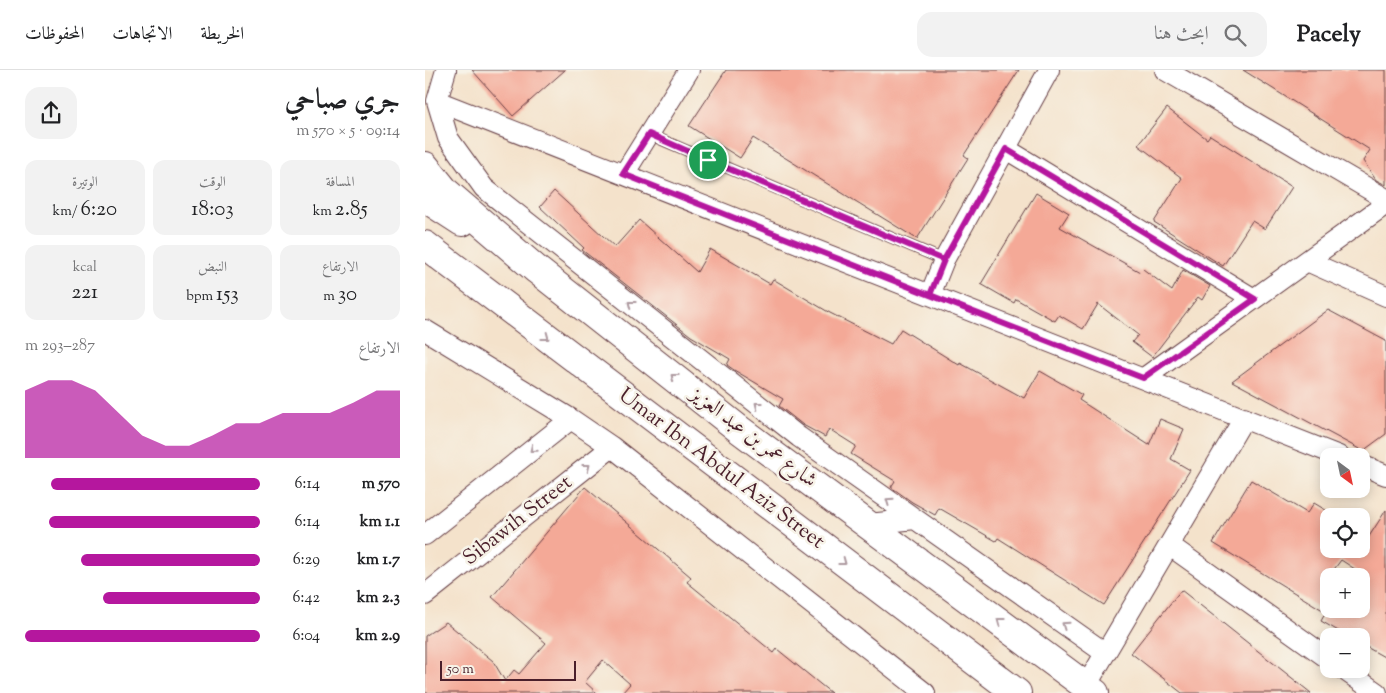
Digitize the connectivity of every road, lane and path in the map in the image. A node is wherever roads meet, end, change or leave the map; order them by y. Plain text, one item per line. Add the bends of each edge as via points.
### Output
1 (446, 70) edge
2 (689, 70) edge
3 (1049, 70) edge
4 (1165, 70) edge
5 (437, 101) junction
6 (649, 134) junction
7 (1006, 149) junction
8 (425, 166) edge
9 (623, 174) junction
10 (425, 198) edge
11 (1386, 199) edge
12 (1386, 204) edge
13 (425, 245) edge
14 (944, 260) junction
15 (1307, 261) junction
16 (425, 264) edge
17 (537, 270) junction
18 (930, 295) junction
19 (1386, 296) edge
20 (1255, 299) junction
21 (507, 307) junction
22 (425, 330) edge
23 (1143, 378) junction
24 (1244, 418) junction
25 (571, 419) junction
26 (612, 447) junction
27 (1320, 448) edge
28 (1370, 469) edge
29 (1386, 475) edge
30 (915, 519) junction
31 (869, 524) junction
32 (425, 535) edge
33 (1169, 545) junction
34 (425, 594) edge
35 (1320, 652) edge
36 (1105, 653) junction
37 (1356, 678) edge
38 (1090, 689) edge
39 (925, 693) edge
40 (1017, 693) edge
41 (1377, 693) edge

1 - 5 street
2 - 6 street
3 - 7 street
4 - 11 street
5 - 9 street
30 -> 5 street via 799,437 484,188 448,138
6 - 9 street
6 - 14 lane
7 - 14 street
7 - 20 street
8 - 17 main road, شارع عمر بن عبد العزيز via 447,192
9 - 18 street
10 - 17 main road
12 - 15 street
13 - 21 main road, Umar Ibn Abdul Aziz Street
14 - 18 street
15 - 19 street
15 - 20 street
16 - 21 main road
31 -> 17 main road, شارع عمر بن عبد العزيز via 740,430
18 - 23 street
20 - 23 street
21 -> 40 main road, Umar Ibn Abdul Aziz Street
22 - 25 street
23 - 24 street
24 - 27 street
24 - 33 street
25 - 26 street
25 -> 32 street
34 -> 26 street, Sibawih Street
26 - 39 street
28 - 29 street
30 - 31 street
36 -> 30 street
38 -> 31 main road, شارع عمر بن عبد العزيز
33 - 35 street
33 - 36 street
36 - 38 street
37 - 41 street

